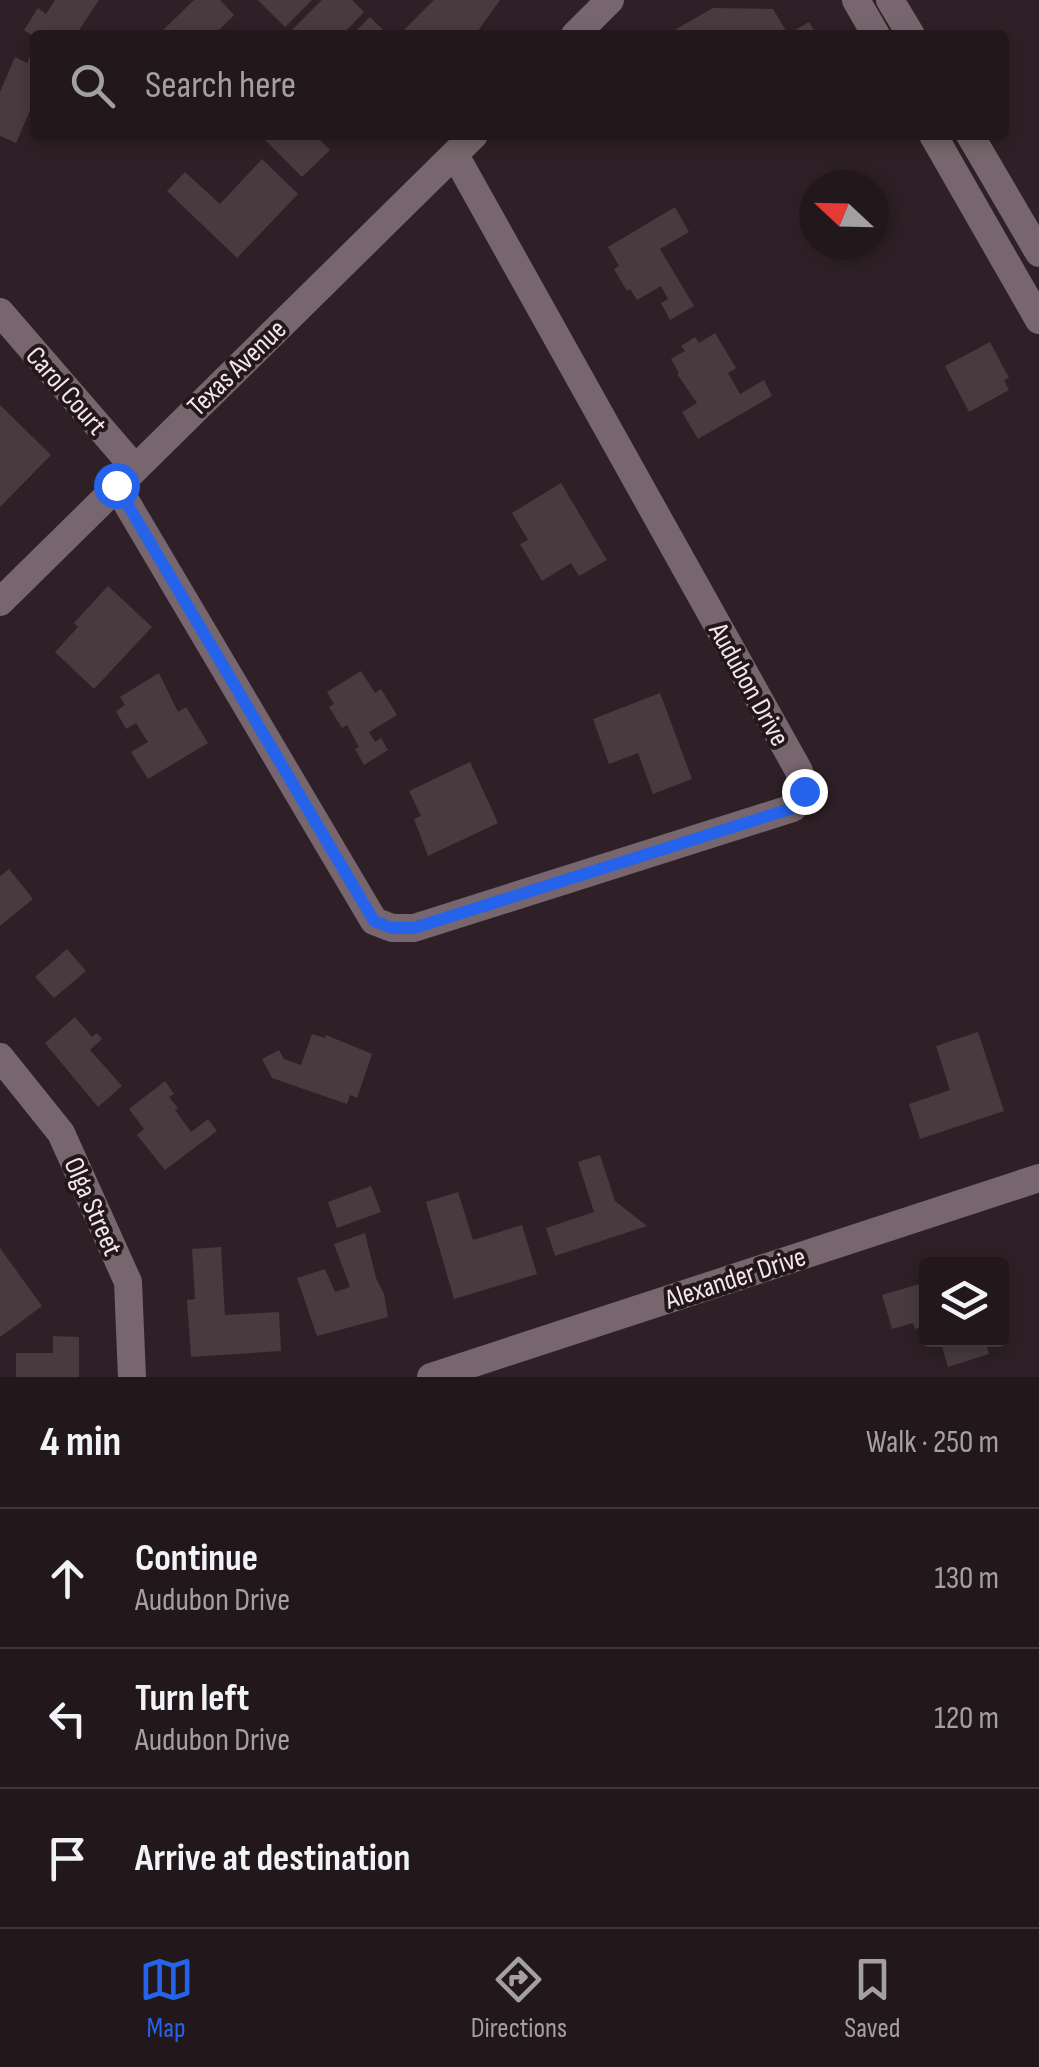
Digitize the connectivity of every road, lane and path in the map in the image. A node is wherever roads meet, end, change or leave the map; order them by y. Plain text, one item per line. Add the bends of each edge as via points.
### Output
1 (610, 0) edge
2 (856, 0) edge
3 (890, 0) edge
4 (580, 30) edge
5 (873, 30) edge
6 (908, 30) edge
7 (936, 140) edge
8 (973, 140) edge
9 (464, 145) edge
10 (1039, 253) edge
11 (0, 312) edge
12 (1039, 320) edge
13 (125, 476) junction
14 (0, 602) edge
15 (0, 1057) edge
16 (1039, 1178) edge
17 (132, 1377) edge
18 (431, 1377) edge

1 - 4 street
2 - 5 street
3 - 6 street
7 - 12 street
8 - 10 street
9 - 13 street, Texas Avenue
9 - 13 street, Audubon Drive via 799,771 804,791 793,808 414,928 374,921
11 - 13 street, Carol Court
13 - 14 street, Texas Avenue
15 - 17 street, Olga Street via 61,1133 128,1282
16 - 18 street, Alexander Drive

